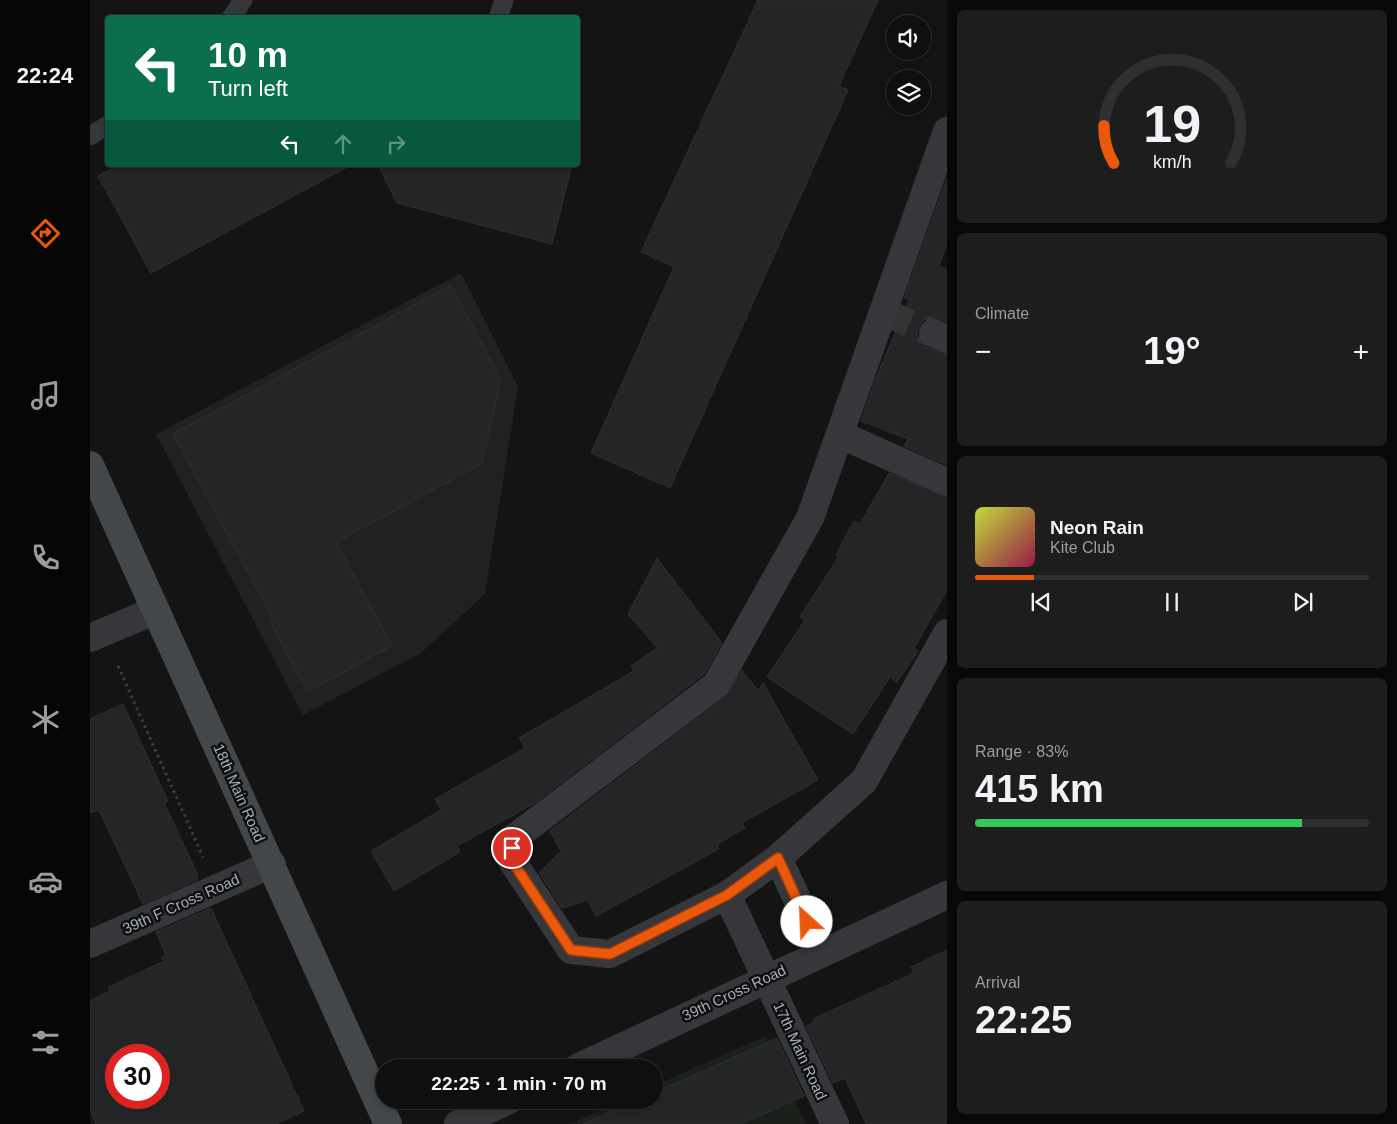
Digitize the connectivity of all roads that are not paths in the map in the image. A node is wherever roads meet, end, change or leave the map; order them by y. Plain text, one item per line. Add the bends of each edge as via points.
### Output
1 (243, 0) edge
2 (504, 0) edge
3 (233, 15) edge
4 (499, 15) edge
5 (105, 127) edge
6 (947, 131) edge
7 (90, 136) edge
8 (841, 435) junction
9 (90, 465) edge
10 (947, 482) edge
11 (156, 610) junction
12 (947, 633) edge
13 (90, 638) edge
14 (778, 858) junction
15 (272, 864) junction
16 (727, 895) junction
17 (947, 895) edge
18 (90, 944) edge
19 (822, 953) junction
20 (766, 978) junction
21 (596, 1059) edge
22 (490, 1109) edge
23 (389, 1123) edge
24 (458, 1124) edge
25 (835, 1124) edge

1 - 3 lane
2 - 4 lane
5 - 7 lane
6 - 8 street
8 - 10 street
8 - 16 street via 810,518 716,685 514,838 510,858 571,950 610,954
9 - 11 main road, 18th Main Road
11 - 13 street
11 - 15 main road, 18th Main Road
12 - 14 street via 864,781
14 - 16 street
14 - 19 street
15 - 18 street, 39th F Cross Road
15 - 23 main road, 18th Main Road
16 - 20 street, 17th Main Road
17 - 19 street, 39th Cross Road
19 - 20 street, 39th Cross Road
20 - 21 street, 39th Cross Road
20 - 25 street, 17th Main Road
22 - 24 street

